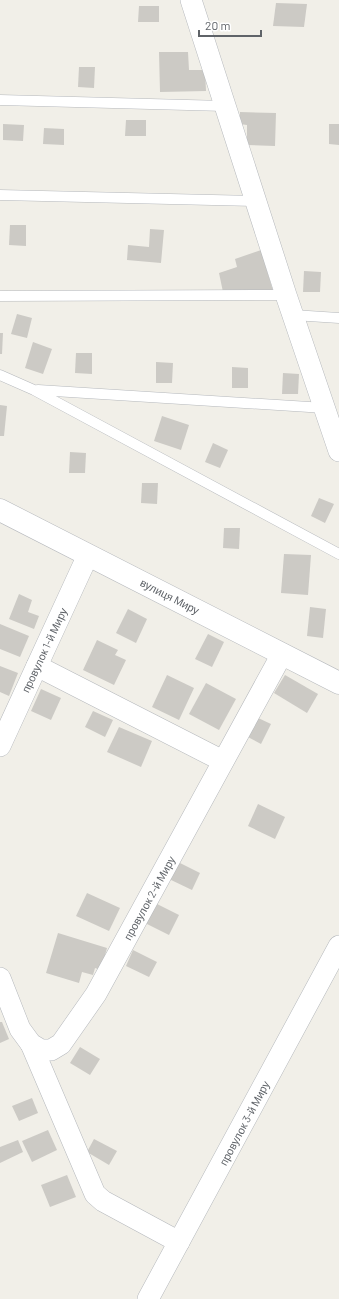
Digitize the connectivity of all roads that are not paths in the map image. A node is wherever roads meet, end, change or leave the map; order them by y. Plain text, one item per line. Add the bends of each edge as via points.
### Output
1 (191, 0) edge
2 (0, 100) edge
3 (226, 106) junction
4 (0, 195) edge
5 (256, 201) junction
6 (286, 295) junction
7 (0, 296) edge
8 (293, 316) junction
9 (339, 318) edge
10 (0, 375) edge
11 (34, 390) junction
12 (325, 408) junction
13 (339, 452) edge
14 (0, 510) edge
15 (339, 554) edge
16 (88, 555) junction
17 (282, 654) junction
18 (37, 666) junction
19 (339, 683) edge
20 (0, 746) edge
21 (223, 761) junction
22 (339, 946) edge
23 (0, 978) edge
24 (31, 1044) junction
25 (179, 1242) junction
26 (148, 1299) edge

1 - 3 street
2 - 3 lane
3 - 5 street
4 - 5 lane
5 - 6 street
6 - 7 lane
6 - 8 street
8 - 9 lane
8 - 12 street
10 - 11 lane
11 - 12 lane
11 - 15 lane
12 - 13 street
14 - 16 street, вулиця Миру
16 - 17 street, вулиця Миру
16 - 18 street, провулок 1-й Миру
17 - 19 street, вулиця Миру
17 - 21 street, провулок 2-й Миру
18 - 20 street, провулок 1-й Миру
18 - 21 street
21 - 24 street, провулок 2-й Миру via 96,994 61,1044 52,1050 40,1050
22 - 25 street, провулок 3-й Миру
23 - 24 street via 20,1029
24 - 25 street via 95,1194 103,1201
25 - 26 street, провулок 3-й Миру

